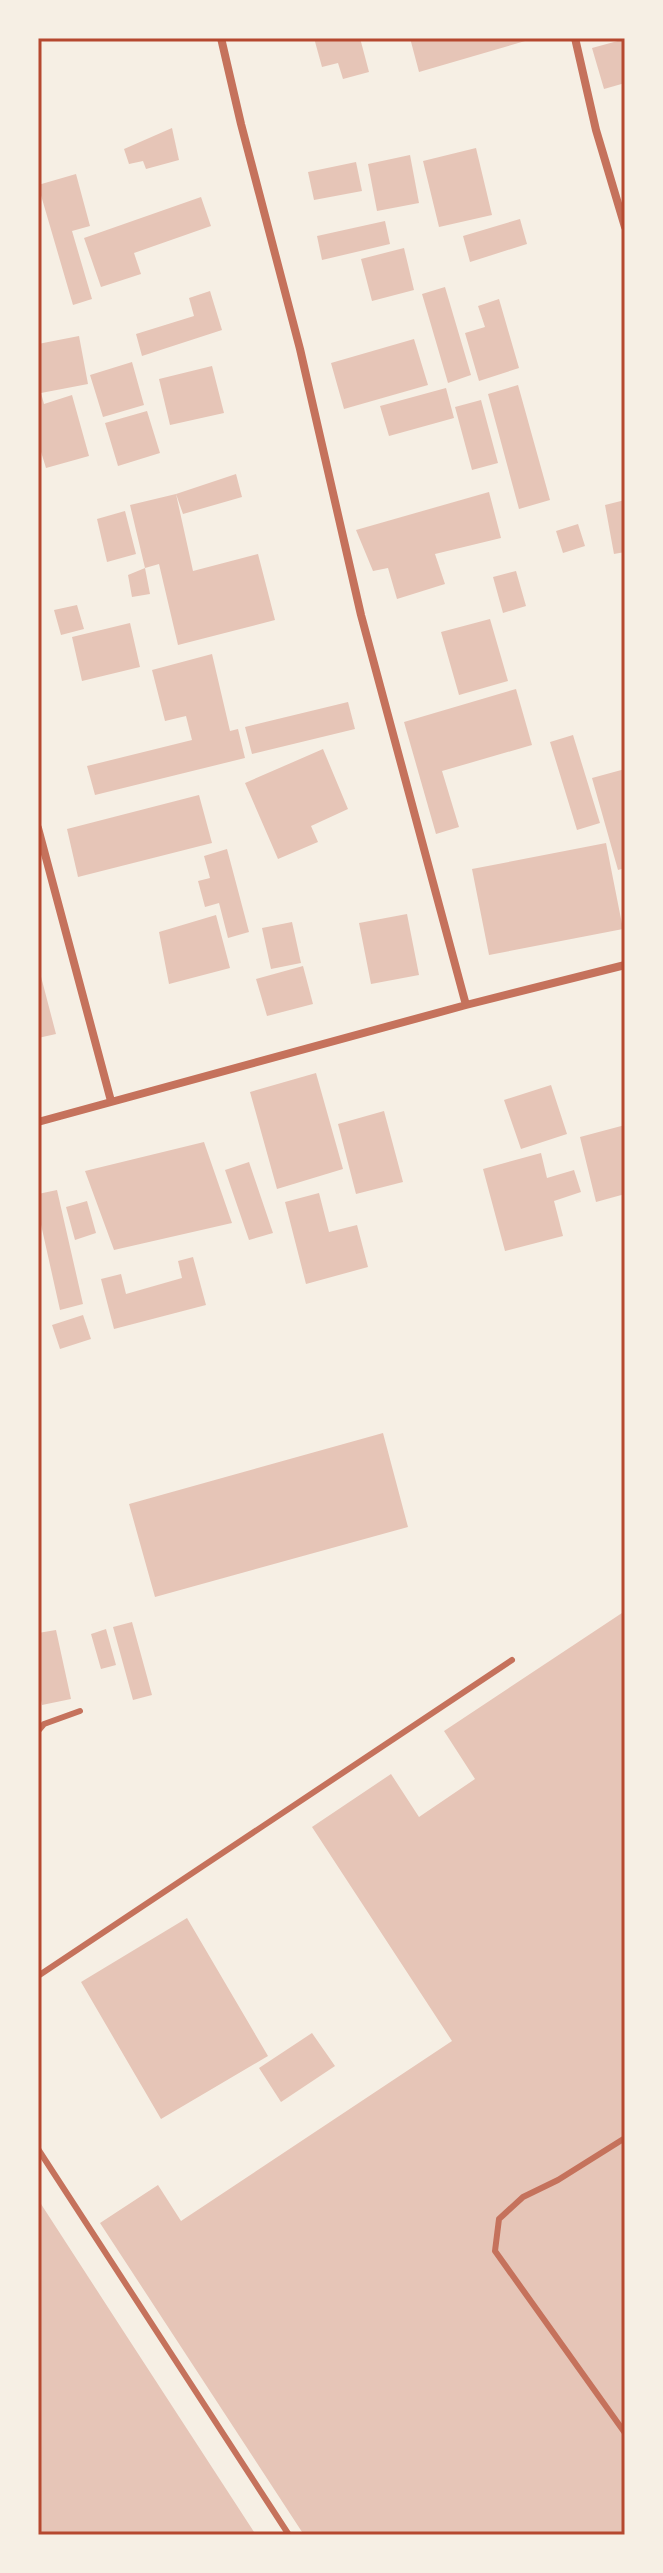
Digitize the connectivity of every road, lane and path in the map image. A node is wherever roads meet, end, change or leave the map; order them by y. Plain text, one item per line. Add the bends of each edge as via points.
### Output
1 (221, 38) edge
2 (575, 38) edge
3 (625, 227) edge
4 (38, 828) edge
5 (625, 965) edge
6 (466, 1005) junction
7 (111, 1101) junction
8 (38, 1122) edge
9 (512, 1660) dead end
10 (80, 1711) dead end
11 (38, 1731) edge
12 (38, 1976) edge
13 (625, 2138) edge
14 (38, 2149) edge
15 (625, 2433) edge
16 (289, 2535) edge

1 - 6 street via 361,615
2 - 3 street
4 - 7 street
5 - 6 street
6 - 7 street
7 - 8 street
9 - 12 lane
10 - 11 lane
13 - 15 lane via 523,2197 499,2219 495,2251
14 - 16 lane

